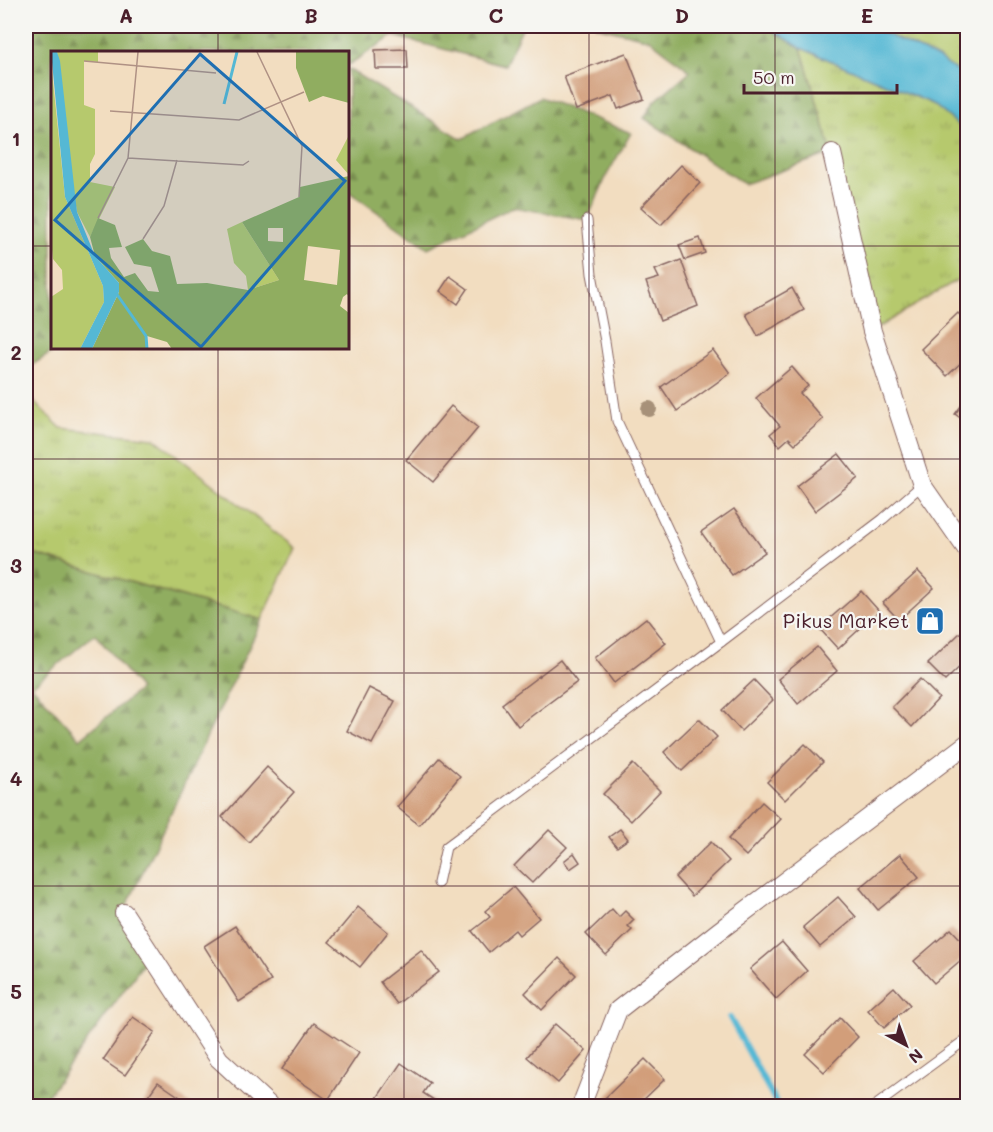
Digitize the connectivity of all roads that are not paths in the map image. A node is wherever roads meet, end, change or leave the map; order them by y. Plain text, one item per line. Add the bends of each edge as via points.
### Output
1 (832, 153) dead end
2 (587, 220) dead end
3 (922, 484) junction
4 (968, 551) edge
5 (721, 642) junction
6 (968, 743) edge
7 (438, 883) dead end
8 (123, 913) dead end
9 (968, 1038) edge
10 (270, 1107) edge
11 (581, 1107) edge
12 (875, 1107) edge

1 - 3 street via 872,330
2 - 5 lane via 592,274 617,421
3 - 4 street
3 - 5 lane via 883,519
5 - 7 lane via 446,847
6 - 11 street via 618,1010
8 - 10 street via 219,1059
9 - 12 lane

